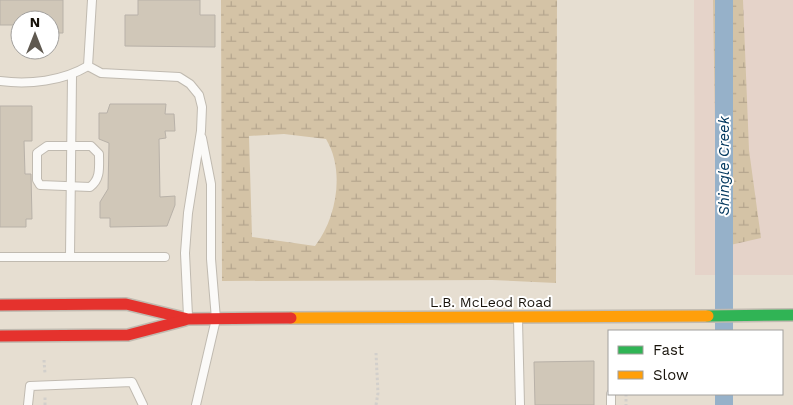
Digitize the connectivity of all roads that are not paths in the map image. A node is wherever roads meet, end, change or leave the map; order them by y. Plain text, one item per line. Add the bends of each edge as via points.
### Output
1 (92, 0) edge
2 (88, 66) junction
3 (72, 76) junction
4 (0, 81) edge
5 (201, 131) junction
6 (71, 146) junction
7 (71, 187) junction
8 (70, 257) junction
9 (165, 257) dead end
10 (0, 258) edge
11 (0, 305) edge
12 (793, 315) edge
13 (518, 317) junction
14 (188, 319) junction
15 (216, 319) junction
16 (0, 336) edge
17 (28, 405) edge
18 (143, 405) edge
19 (196, 405) edge
20 (520, 405) edge

1 - 2 lane
2 - 3 lane
2 - 5 lane via 101,73 179,77 198,95 202,107
3 - 4 lane via 19,84
3 - 6 lane
5 - 14 lane via 185,253
5 - 15 lane via 211,184 211,259
6 - 7 lane
6 - 7 lane via 91,146 99,154 96,183 90,187
6 - 7 lane via 47,146 37,153 37,180 40,185
7 - 8 lane
8 - 9 lane
8 - 10 lane
11 - 14 street, L.B. McLeod Road via 126,304
12 - 13 street, L.B. McLeod Road
13 - 15 street, L.B. McLeod Road
13 - 20 lane
14 - 15 street, L.B. McLeod Road
14 - 16 street, L.B. McLeod Road via 128,335
15 - 19 lane
17 - 18 lane via 30,386 132,382

